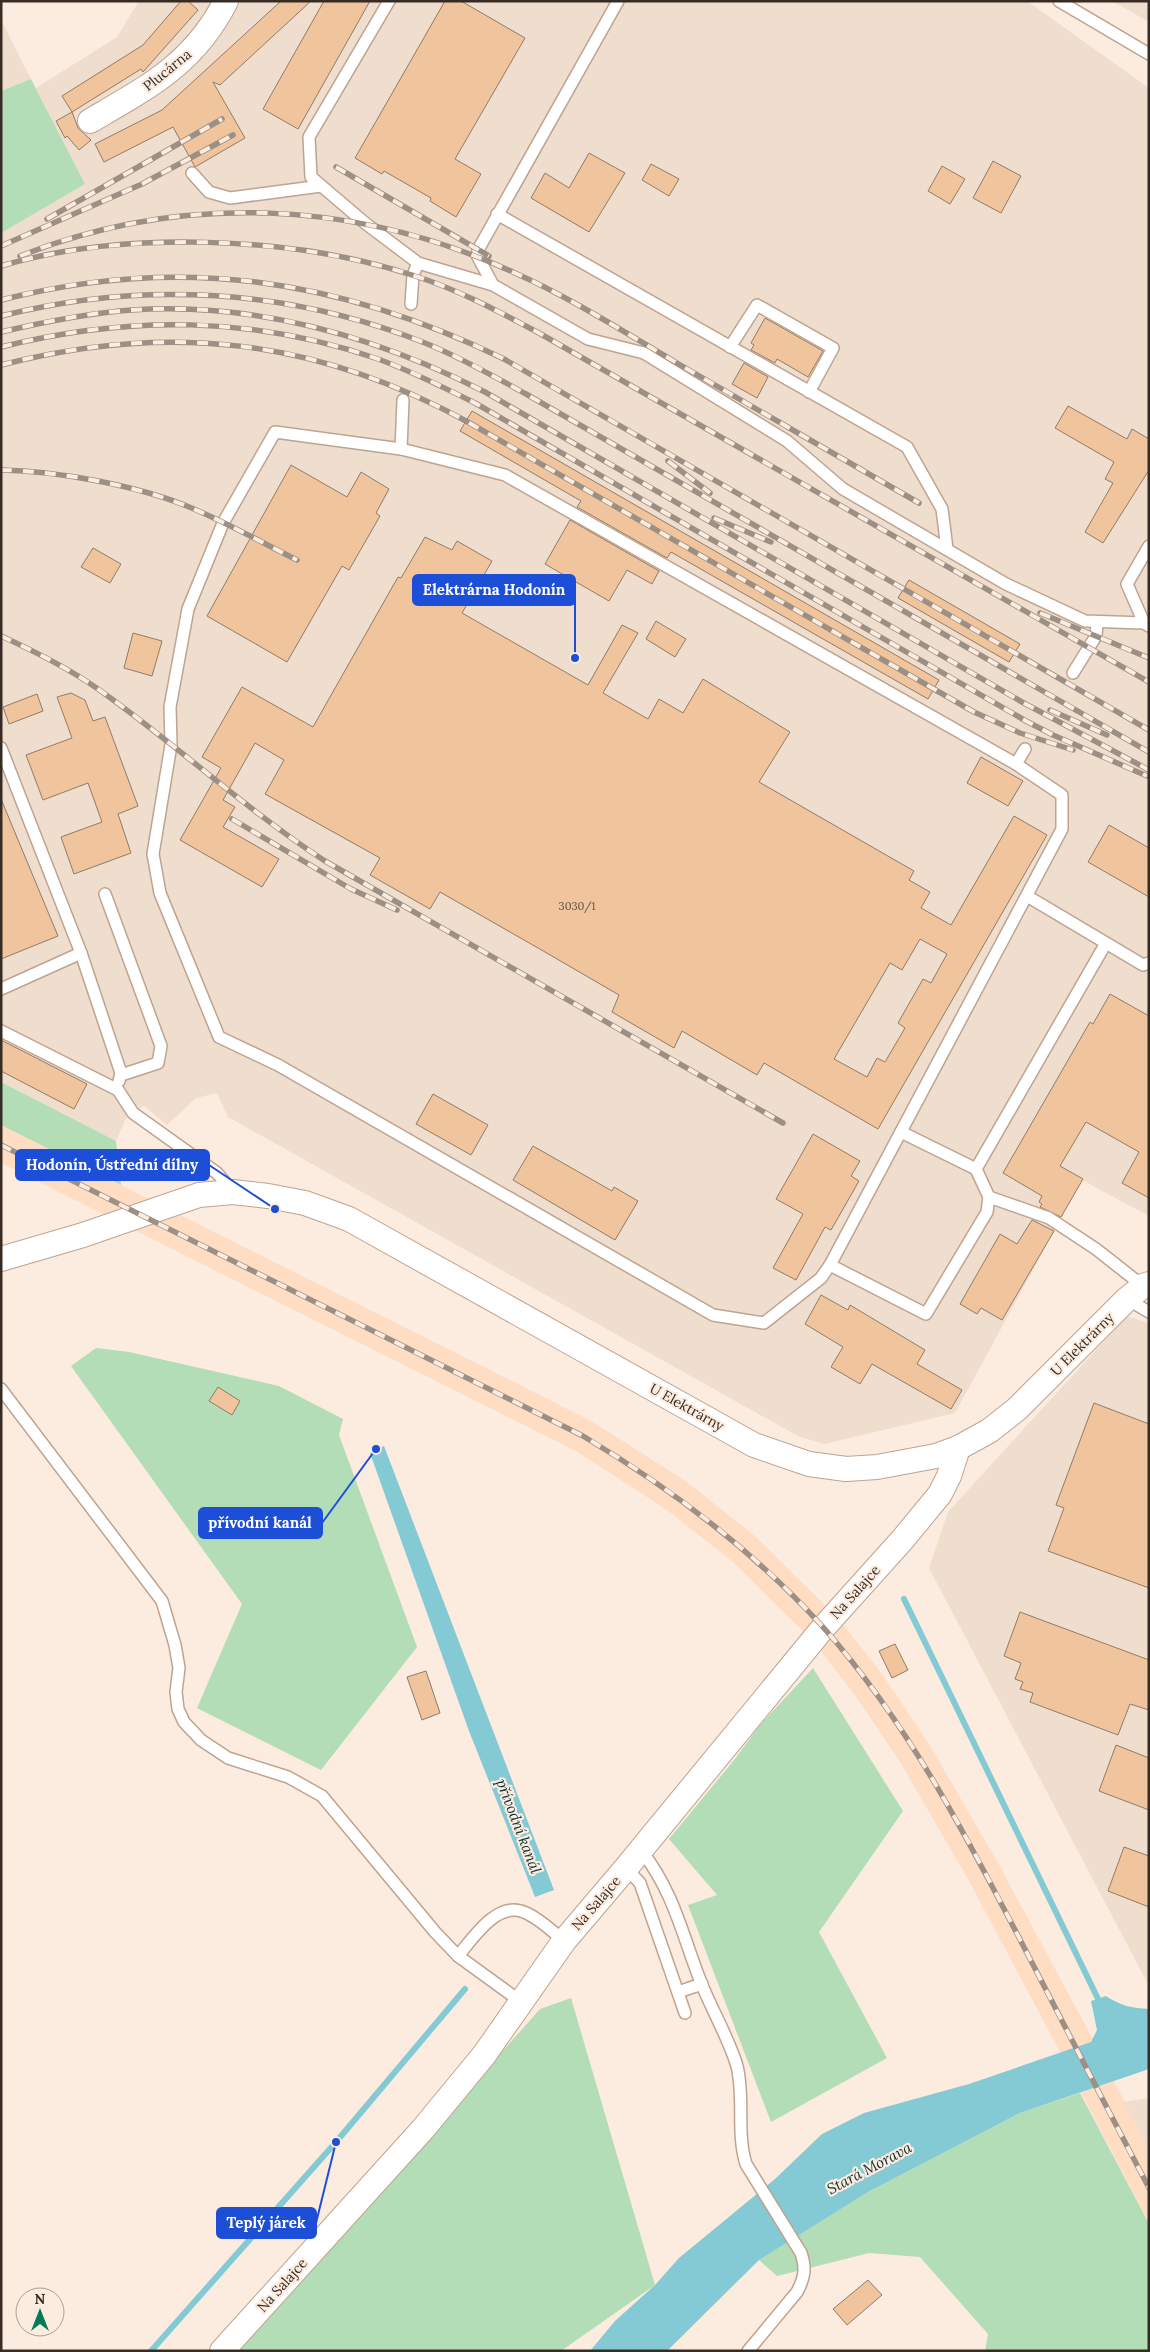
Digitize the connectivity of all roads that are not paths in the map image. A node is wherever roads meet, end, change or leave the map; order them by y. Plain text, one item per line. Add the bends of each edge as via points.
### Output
1 (226, 1) edge
2 (389, 1) edge
3 (618, 1) edge
4 (1060, 1) edge
5 (1149, 54) edge
6 (90, 121) dead end
7 (192, 174) dead end
8 (321, 186) junction
9 (497, 214) junction
10 (418, 263) junction
11 (493, 285) junction
12 (411, 304) dead end
13 (730, 347) junction
14 (810, 392) junction
15 (403, 400) dead end
16 (401, 449) junction
17 (1149, 546) edge
18 (947, 549) junction
19 (1097, 622) junction
20 (1146, 624) edge
21 (1073, 673) dead end
22 (1, 748) edge
23 (1026, 749) dead end
24 (1016, 764) junction
25 (105, 894) dead end
26 (1027, 896) junction
27 (1106, 943) junction
28 (81, 953) junction
29 (1149, 963) edge
30 (1, 989) edge
31 (1, 1031) edge
32 (121, 1075) junction
33 (118, 1090) junction
34 (901, 1132) junction
35 (976, 1169) junction
36 (232, 1192) junction
37 (989, 1197) junction
38 (1, 1259) edge
39 (830, 1265) junction
40 (1140, 1290) edge
41 (1149, 1312) edge
42 (1, 1389) edge
43 (958, 1448) junction
44 (634, 1859) junction
45 (564, 1940) junction
46 (458, 1956) junction
47 (702, 1984) junction
48 (678, 1992) junction
49 (520, 2001) junction
50 (685, 2013) dead end
51 (222, 2351) edge
52 (748, 2351) edge

1 - 6 street, Plucárna via 197,46 155,83
2 - 8 lane via 309,137 311,177
3 - 9 lane
4 - 5 lane
7 - 8 lane via 209,192 230,198
8 - 10 lane
9 - 11 lane via 478,250 478,257
9 - 13 lane
10 - 11 lane
10 - 12 lane via 413,275
11 - 18 lane via 588,339 644,354 787,441 843,489
13 - 14 lane
13 - 14 lane via 757,306 833,348
14 - 18 lane via 907,448 942,509
15 - 16 lane
16 - 24 lane via 506,475
16 - 39 lane via 275,432 223,524 188,609 170,707 171,745 153,854 160,893 219,1037 278,1065 713,1315 764,1323 821,1278
17 - 20 lane via 1127,584
18 - 19 lane via 1006,584 1085,621
19 - 20 lane
19 - 21 lane via 1096,636
22 - 28 lane
23 - 24 lane
24 - 26 lane via 1062,795 1062,829
25 - 32 lane via 161,1046 158,1062
26 - 27 lane
26 - 34 lane
27 - 29 lane via 1143,965
27 - 35 lane
28 - 30 lane
28 - 32 lane
31 - 33 lane
32 - 33 lane
33 - 36 lane via 133,1113 217,1173
34 - 35 lane
34 - 39 lane
35 - 37 lane
36 - 38 street, U Elektrárny via 200,1195
36 - 43 street, U Elektrárny via 305,1203 349,1219 754,1445 809,1464 846,1468 878,1467 936,1456
37 - 39 lane via 987,1212 926,1314
37 - 40 lane via 1049,1218 1096,1249
40 - 41 lane
40 - 43 street, U Elektrárny via 1018,1409 989,1431
42 - 46 lane via 162,1600 175,1645 179,1668 176,1692 184,1722 201,1740 228,1758 288,1777 322,1796
43 - 44 street, Na Salajce via 940,1494 823,1628
44 - 45 street, Na Salajce
44 - 47 lane via 658,1873 678,1916
44 - 48 lane
45 - 46 lane via 524,1912 507,1910 489,1920
45 - 49 street, Na Salajce
46 - 49 lane
47 - 48 lane
47 - 52 lane via 736,2065 742,2096 742,2150 746,2164 801,2253 806,2267 803,2281
48 - 50 lane
49 - 51 street, Na Salajce via 484,2055 423,2129

